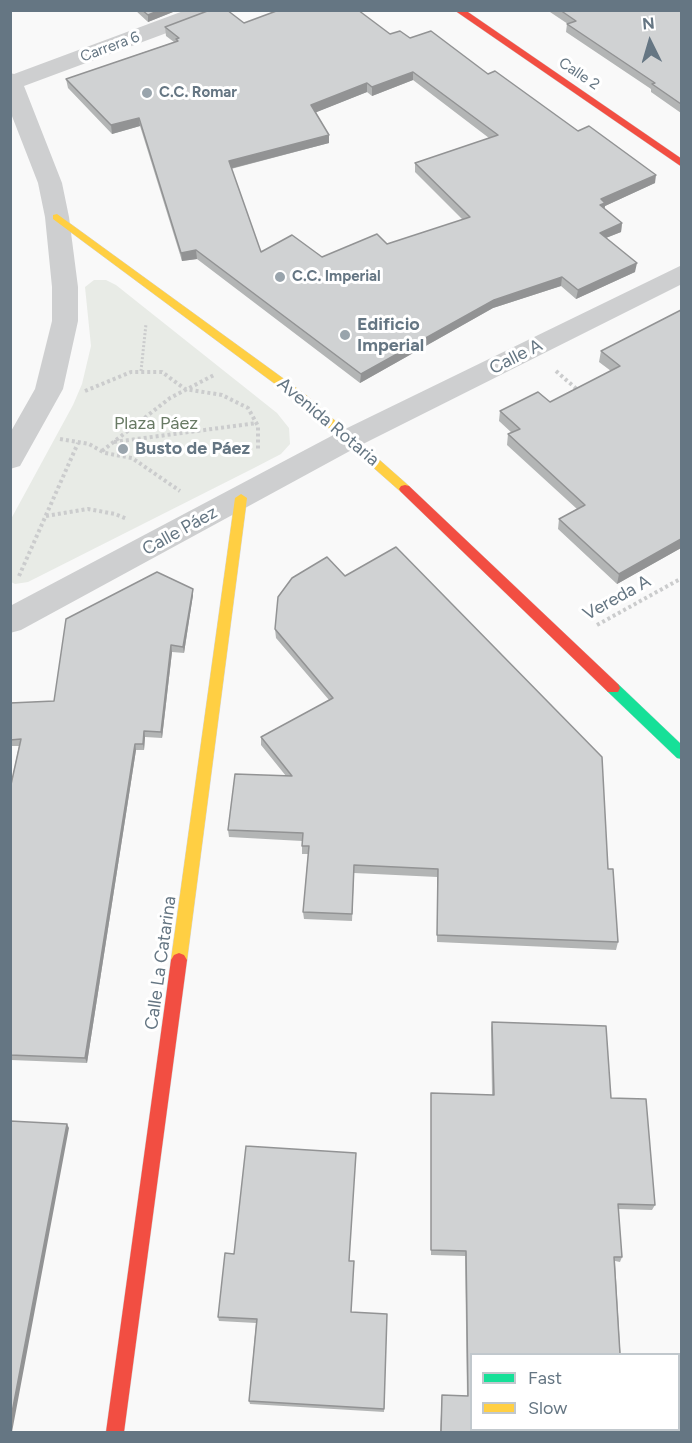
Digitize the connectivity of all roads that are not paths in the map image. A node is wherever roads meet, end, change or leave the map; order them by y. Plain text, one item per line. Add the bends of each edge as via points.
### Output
1 (207, 10) edge
2 (458, 10) edge
3 (11, 81) edge
4 (681, 164) edge
5 (57, 217) junction
6 (681, 273) edge
7 (349, 439) junction
8 (10, 459) edge
9 (246, 495) junction
10 (10, 621) edge
11 (681, 754) edge
12 (681, 761) edge
13 (116, 1432) edge

1 - 3 street, Carrera 6
2 - 4 street, Calle 2
3 - 5 street via 50,183
5 - 7 street, Avenida Rotaria via 302,398
5 - 8 street via 65,321 49,389
6 - 7 street, Calle A
7 - 9 street, Calle Páez
7 - 11 street, Avenida Rotaria
9 - 10 street, Calle Páez
9 - 13 street, Calle La Catarina
11 - 12 street

